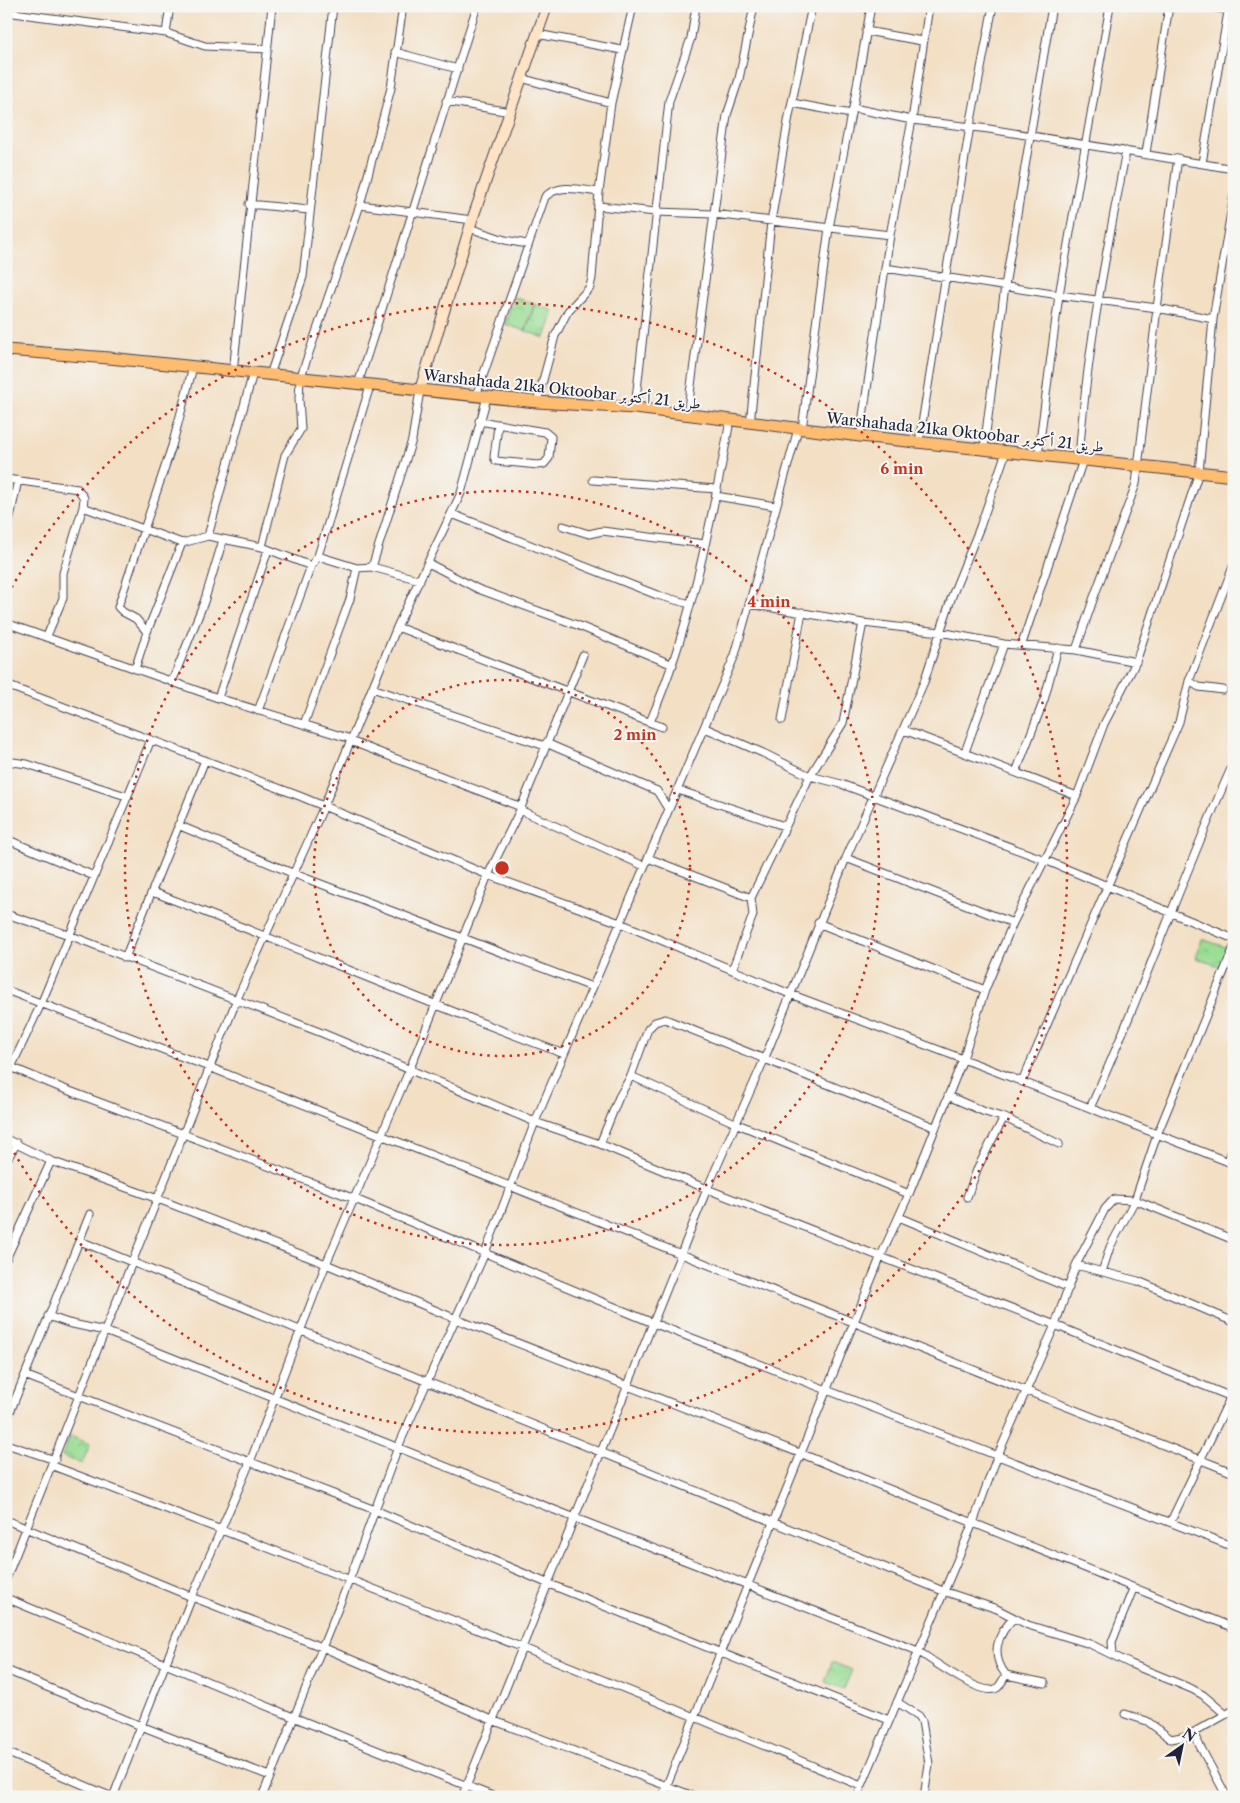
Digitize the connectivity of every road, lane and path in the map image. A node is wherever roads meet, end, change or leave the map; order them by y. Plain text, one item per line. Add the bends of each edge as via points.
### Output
1 (170, 6) edge
2 (272, 6) edge
3 (333, 6) edge
4 (403, 6) edge
5 (478, 6) edge
6 (546, 6) edge
7 (632, 6) edge
8 (696, 6) edge
9 (754, 6) edge
10 (812, 6) edge
11 (871, 6) edge
12 (929, 6) edge
13 (992, 6) edge
14 (1052, 6) edge
15 (1110, 6) edge
16 (1169, 6) edge
17 (1204, 6) edge
18 (1230, 9) edge
19 (6, 12) edge
20 (866, 31) junction
21 (166, 33) junction
22 (537, 34) junction
23 (922, 41) junction
24 (268, 48) junction
25 (622, 50) junction
26 (395, 52) junction
27 (458, 69) junction
28 (522, 78) junction
29 (446, 101) junction
30 (611, 103) junction
31 (792, 103) junction
32 (852, 111) junction
33 (510, 112) junction
34 (912, 120) junction
35 (970, 126) junction
36 (1029, 135) junction
37 (1086, 144) junction
38 (1126, 151) junction
39 (1146, 153) junction
40 (1178, 158) junction
41 (1202, 163) junction
42 (1234, 169) edge
43 (599, 192) junction
44 (1234, 194) edge
45 (249, 204) junction
46 (360, 205) junction
47 (599, 206) junction
48 (309, 210) junction
49 (414, 211) junction
50 (656, 212) junction
51 (713, 214) junction
52 (771, 222) junction
53 (471, 224) junction
54 (830, 228) junction
55 (890, 235) junction
56 (526, 244) junction
57 (885, 268) junction
58 (945, 277) junction
59 (1005, 286) junction
60 (1058, 295) junction
61 (1097, 299) junction
62 (1156, 308) junction
63 (1213, 319) junction
64 (6, 350) edge
65 (194, 367) junction
66 (233, 372) junction
67 (253, 373) junction
68 (270, 375) junction
69 (300, 379) junction
70 (364, 385) junction
71 (420, 390) junction
72 (482, 396) junction
73 (537, 402) junction
74 (635, 408) junction
75 (686, 416) junction
76 (479, 421) junction
77 (730, 421) junction
78 (750, 424) junction
79 (498, 426) junction
80 (800, 429) junction
81 (860, 436) junction
82 (919, 442) junction
83 (984, 448) junction
84 (1006, 452) junction
85 (1038, 456) junction
86 (1081, 460) junction
87 (1140, 467) junction
88 (1199, 472) junction
89 (1234, 476) edge
90 (6, 479) edge
91 (18, 480) junction
92 (593, 480) dead end
93 (716, 492) junction
94 (775, 506) junction
95 (83, 507) junction
96 (452, 514) junction
97 (563, 526) dead end
98 (144, 528) junction
99 (6, 536) edge
100 (208, 536) junction
101 (223, 540) junction
102 (182, 543) junction
103 (705, 544) junction
104 (265, 549) junction
105 (318, 556) junction
106 (428, 563) junction
107 (1234, 564) edge
108 (311, 566) junction
109 (372, 567) junction
110 (356, 568) junction
111 (420, 580) junction
112 (690, 604) junction
113 (749, 604) junction
114 (802, 612) junction
115 (6, 623) edge
116 (863, 623) junction
117 (397, 626) junction
118 (146, 632) junction
119 (940, 632) junction
120 (47, 636) junction
121 (1004, 644) junction
122 (1022, 644) junction
123 (1058, 648) junction
124 (1076, 650) junction
125 (583, 655) dead end
126 (1136, 662) junction
127 (673, 665) junction
128 (135, 669) junction
129 (1189, 681) junction
130 (172, 682) junction
131 (6, 685) edge
132 (372, 688) junction
133 (568, 690) junction
134 (1222, 690) dead end
135 (218, 698) junction
136 (258, 711) junction
137 (782, 720) dead end
138 (650, 722) junction
139 (304, 724) junction
140 (662, 727) dead end
141 (705, 728) junction
142 (904, 730) junction
143 (152, 740) junction
144 (350, 740) junction
145 (546, 745) junction
146 (965, 752) junction
147 (205, 760) junction
148 (6, 761) edge
149 (1234, 762) edge
150 (1016, 772) junction
151 (810, 776) junction
152 (678, 790) junction
153 (126, 796) junction
154 (874, 796) junction
155 (1077, 796) junction
156 (324, 806) junction
157 (520, 808) junction
158 (668, 810) junction
159 (178, 825) junction
160 (784, 826) junction
161 (6, 839) edge
162 (648, 858) junction
163 (846, 858) junction
164 (1045, 860) junction
165 (644, 866) junction
166 (292, 873) junction
167 (488, 875) junction
168 (94, 876) junction
169 (1107, 885) junction
170 (153, 892) junction
171 (752, 898) junction
172 (1172, 913) junction
173 (6, 914) edge
174 (818, 923) junction
175 (1013, 923) junction
176 (620, 924) junction
177 (69, 936) junction
178 (265, 936) junction
179 (463, 939) junction
180 (1234, 939) edge
181 (1234, 947) edge
182 (125, 958) junction
183 (732, 970) junction
184 (592, 987) junction
185 (6, 990) edge
186 (985, 990) junction
187 (790, 994) junction
188 (236, 999) junction
189 (41, 1004) junction
190 (434, 1006) junction
191 (564, 1054) junction
192 (963, 1059) junction
193 (764, 1060) junction
194 (8, 1066) edge
195 (208, 1067) junction
196 (409, 1071) junction
197 (632, 1076) junction
198 (6, 1078) edge
199 (1022, 1082) junction
200 (948, 1096) junction
201 (1090, 1108) junction
202 (1005, 1118) junction
203 (535, 1122) junction
204 (735, 1123) junction
205 (934, 1127) junction
206 (182, 1132) junction
207 (1157, 1135) junction
208 (382, 1136) junction
209 (6, 1139) edge
210 (17, 1143) junction
211 (600, 1144) junction
212 (1059, 1144) dead end
213 (1234, 1145) edge
214 (6, 1161) edge
215 (51, 1161) junction
216 (1231, 1163) edge
217 (510, 1186) junction
218 (707, 1189) junction
219 (909, 1194) junction
220 (967, 1197) dead end
221 (158, 1199) junction
222 (355, 1199) junction
223 (1135, 1200) junction
224 (90, 1214) dead end
225 (899, 1217) junction
226 (1234, 1240) edge
227 (80, 1241) junction
228 (485, 1253) junction
229 (680, 1256) junction
230 (6, 1258) edge
231 (880, 1258) junction
232 (133, 1262) junction
233 (326, 1264) junction
234 (1076, 1265) junction
235 (1102, 1272) junction
236 (1069, 1288) junction
237 (48, 1316) junction
238 (456, 1319) junction
239 (856, 1322) junction
240 (1234, 1322) edge
241 (653, 1323) junction
242 (1055, 1324) junction
243 (105, 1331) junction
244 (300, 1331) junction
245 (27, 1376) junction
246 (428, 1382) junction
247 (627, 1386) junction
248 (828, 1390) junction
249 (1026, 1392) junction
250 (1233, 1395) edge
251 (80, 1396) junction
252 (273, 1398) junction
253 (6, 1422) edge
254 (6, 1444) edge
255 (398, 1447) junction
256 (600, 1452) junction
257 (802, 1454) junction
258 (997, 1457) junction
259 (1200, 1460) junction
260 (250, 1462) junction
261 (54, 1463) junction
262 (1234, 1473) edge
263 (375, 1510) junction
264 (574, 1518) junction
265 (6, 1520) edge
266 (1171, 1521) junction
267 (774, 1522) junction
268 (973, 1523) junction
269 (27, 1529) junction
270 (221, 1529) junction
271 (1234, 1547) edge
272 (6, 1579) edge
273 (349, 1581) junction
274 (549, 1584) junction
275 (747, 1586) junction
276 (1134, 1589) junction
277 (943, 1591) junction
278 (6, 1598) edge
279 (192, 1598) junction
280 (1014, 1618) junction
281 (1234, 1628) edge
282 (322, 1647) junction
283 (521, 1649) junction
284 (918, 1651) junction
285 (721, 1653) junction
286 (1113, 1654) junction
287 (166, 1664) junction
288 (6, 1670) edge
289 (1006, 1675) junction
290 (1045, 1683) dead end
291 (897, 1702) junction
292 (1234, 1710) edge
293 (1224, 1713) junction
294 (1125, 1714) dead end
295 (293, 1717) junction
296 (695, 1717) junction
297 (492, 1720) junction
298 (889, 1720) junction
299 (141, 1726) junction
300 (1193, 1733) junction
301 (6, 1752) edge
302 (270, 1776) junction
303 (667, 1785) junction
304 (466, 1786) junction
305 (861, 1786) junction
306 (112, 1797) edge
307 (262, 1797) edge
308 (462, 1797) edge
309 (495, 1797) edge
310 (662, 1797) edge
311 (696, 1797) edge
312 (857, 1797) edge
313 (924, 1797) edge
314 (1227, 1797) edge

1 - 21 street
2 - 24 street
3 - 48 street
4 - 26 street
5 - 27 street
6 - 22 street
7 - 25 street
8 - 50 street via 691,38 669,101
9 - 51 street via 739,79 726,115
10 - 31 street
11 - 20 street
12 - 23 street
13 - 35 street
14 - 36 street
15 - 37 street
16 - 39 street
17 - 18 street
18 - 41 street
19 - 21 street
20 - 23 street
20 - 32 street
21 - 24 street via 205,46
22 - 25 street
22 - 28 street
23 - 34 street
24 - 45 street
25 - 30 street
26 - 27 street
26 - 46 street via 390,88
27 - 29 street
28 - 30 street
28 - 33 street
29 - 33 street
29 - 49 street
30 - 43 street
31 - 32 street
31 - 52 street
32 - 34 street
32 - 54 street
33 - 53 street
34 - 35 street
34 - 55 street
35 - 36 street
35 - 58 street
36 - 37 street
36 - 59 street
37 - 38 street
37 - 60 street
38 - 39 street
38 - 61 street
39 - 40 street
40 - 41 street
40 - 62 street
41 - 42 street
43 - 47 street
43 - 56 street via 570,188 551,191 544,197
44 - 63 street
45 - 48 street
45 - 66 street
46 - 49 street
46 - 69 street
47 - 50 street
47 - 73 street via 590,287 568,311 555,336
48 - 68 street via 303,277
49 - 53 street
49 - 70 street
50 - 51 street
50 - 74 street
51 - 52 street
51 - 75 street
52 - 54 street
52 - 78 street
53 - 56 street via 505,240
53 - 71 street
54 - 55 street
54 - 80 street
55 - 57 street
56 - 72 street
57 - 58 street
57 - 81 street
58 - 59 street
58 - 82 street
59 - 60 street
59 - 83 street
60 - 61 street
60 - 85 street
61 - 62 street
61 - 86 street via 1083,406
62 - 63 street
62 - 87 street
63 - 88 street
64 - 65 main road, Warshahada 21ka Oktoobar طريق 21 أكتوبر
65 - 66 main road, Warshahada 21ka Oktoobar طريق 21 أكتوبر
65 - 98 street
66 - 67 main road, Warshahada 21ka Oktoobar طريق 21 أكتوبر
67 - 68 main road, Warshahada 21ka Oktoobar طريق 21 أكتوبر
67 - 100 street
68 - 69 main road, Warshahada 21ka Oktoobar طريق 21 أكتوبر
69 - 70 main road, Warshahada 21ka Oktoobar طريق 21 أكتوبر
69 - 104 street via 301,429 285,455
70 - 71 main road, Warshahada 21ka Oktoobar طريق 21 أكتوبر
70 - 105 street
71 - 72 main road, Warshahada 21ka Oktoobar طريق 21 أكتوبر
71 - 109 street via 412,440
72 - 73 main road, Warshahada 21ka Oktoobar طريق 21 أكتوبر
72 - 76 street
73 - 74 main road, Warshahada 21ka Oktoobar طريق 21 أكتوبر
74 - 75 main road, Warshahada 21ka Oktoobar طريق 21 أكتوبر
75 - 77 main road, Warshahada 21ka Oktoobar طريق 21 أكتوبر
76 - 79 street
76 - 96 street via 470,463
77 - 78 main road, Warshahada 21ka Oktoobar طريق 21 أكتوبر
77 - 93 street
78 - 80 main road, Warshahada 21ka Oktoobar طريق 21 أكتوبر
79 - 79 street via 546,432 551,437 549,458 538,465 496,461
80 - 81 main road, Warshahada 21ka Oktoobar طريق 21 أكتوبر
80 - 94 street
81 - 82 main road, Warshahada 21ka Oktoobar طريق 21 أكتوبر
82 - 83 main road, Warshahada 21ka Oktoobar طريق 21 أكتوبر
83 - 84 main road, Warshahada 21ka Oktoobar طريق 21 أكتوبر
84 - 85 main road, Warshahada 21ka Oktoobar طريق 21 أكتوبر
84 - 119 street
85 - 86 main road, Warshahada 21ka Oktoobar طريق 21 أكتوبر
86 - 87 main road, Warshahada 21ka Oktoobar طريق 21 أكتوبر
86 - 122 street
87 - 88 main road, Warshahada 21ka Oktoobar طريق 21 أكتوبر
87 - 124 street
88 - 89 main road, Warshahada 21ka Oktoobar طريق 21 أكتوبر
88 - 126 street
90 - 91 street
91 - 95 street via 78,489 84,498
91 - 99 street
92 - 93 street
93 - 94 street
93 - 103 street
94 - 113 street
95 - 98 street
95 - 120 street via 63,573 63,598
96 - 106 street
96 - 112 street via 657,595
97 - 103 street via 589,534 602,531
98 - 102 street
98 - 118 street via 118,607 136,619
100 - 101 street
100 - 102 street
101 - 104 street
101 - 130 street via 204,602
102 - 118 street
103 - 112 street
104 - 108 street
104 - 135 street
105 - 108 street
105 - 110 street
106 - 111 street
106 - 127 street via 478,589
107 - 129 street
108 - 136 street
109 - 110 street
109 - 111 street
110 - 139 street via 350,599
111 - 117 street
112 - 127 street
113 - 114 street
113 - 141 street via 735,655
114 - 116 street
114 - 137 street
115 - 120 street
116 - 119 street
116 - 151 street via 843,723
117 - 132 street
117 - 133 street
118 - 128 street
119 - 121 street
119 - 142 street
120 - 128 street
121 - 122 street
121 - 146 street
122 - 123 street
123 - 124 street
123 - 150 street via 1044,700
124 - 126 street
125 - 133 street
126 - 155 street via 1104,724
127 - 138 street
128 - 130 street
129 - 134 street via 1199,687
129 - 169 street via 1179,722
130 - 135 street
131 - 143 street
132 - 144 street
132 - 145 street
133 - 138 street
133 - 145 street
135 - 136 street
136 - 139 street
138 - 140 street
139 - 144 street
141 - 151 street
141 - 152 street
142 - 146 street
142 - 154 street
143 - 147 street
143 - 153 street
144 - 156 street
144 - 157 street
145 - 157 street
145 - 158 street via 657,791
146 - 150 street
147 - 156 street
147 - 159 street
148 - 153 street via 27,764
149 - 172 street
150 - 155 street
151 - 154 street
151 - 160 street
152 - 158 street
152 - 160 street
153 - 168 street
154 - 163 street
154 - 164 street
155 - 164 street
156 - 166 street
156 - 167 street
157 - 165 street
157 - 167 street
158 - 162 street
159 - 166 street
159 - 170 street
160 - 171 street
161 - 168 street
162 - 165 street
162 - 171 street
163 - 174 street
163 - 175 street
164 - 169 street
164 - 175 street
165 - 176 street
166 - 178 street
166 - 179 street
167 - 176 street
167 - 179 street
168 - 177 street
169 - 172 street
169 - 199 street
170 - 178 street
170 - 182 street
171 - 183 street via 753,915
172 - 180 street
172 - 201 street
173 - 177 street
174 - 186 street
174 - 187 street
175 - 186 street
176 - 183 street
176 - 184 street
177 - 182 street
177 - 189 street
178 - 188 street
178 - 190 street
179 - 184 street
179 - 190 street
181 - 207 street
182 - 188 street
183 - 187 street
184 - 191 street
185 - 189 street
186 - 192 street
187 - 192 street
187 - 193 street
188 - 195 street
188 - 196 street
189 - 194 street
189 - 195 street
190 - 191 street
190 - 196 street
191 - 203 street
192 - 199 street
192 - 200 street
193 - 197 street via 664,1019 648,1029
193 - 204 street
193 - 205 street
194 - 198 street
194 - 206 street
195 - 206 street
195 - 208 street
196 - 203 street
196 - 208 street
197 - 204 street
197 - 211 street via 619,1097
199 - 201 street
200 - 202 street
200 - 205 street
201 - 207 street
202 - 212 street
202 - 220 street via 978,1168
203 - 211 street
203 - 217 street
204 - 218 street
204 - 219 street
205 - 219 street
206 - 221 street
206 - 222 street
207 - 216 street
207 - 223 street
208 - 217 street
208 - 222 street
209 - 210 street
210 - 214 street
210 - 215 street
211 - 218 street
213 - 216 street
215 - 221 street
215 - 230 street
217 - 228 street
217 - 229 street
218 - 229 street
218 - 231 street
219 - 225 street
221 - 232 street
221 - 233 street
222 - 228 street
222 - 233 street
223 - 226 street
223 - 234 street via 1114,1200 1109,1204
223 - 235 street via 1110,1247
224 - 227 street
225 - 231 street
225 - 236 street
227 - 232 street
227 - 237 street
228 - 238 street
228 - 241 street
229 - 239 street
229 - 241 street
231 - 239 street
231 - 242 street
232 - 243 street
232 - 244 street
233 - 238 street
233 - 244 street
234 - 235 street
234 - 236 street
235 - 240 street via 1138,1281
236 - 242 street
237 - 243 street via 68,1324
237 - 245 street
238 - 246 street
238 - 247 street
239 - 248 street
239 - 249 street
241 - 247 street
241 - 248 street
242 - 249 street
242 - 250 street
243 - 251 street
243 - 252 street
244 - 246 street
244 - 252 street
245 - 251 street
245 - 253 street
246 - 255 street
246 - 256 street
247 - 256 street
247 - 257 street
248 - 257 street
248 - 258 street
249 - 258 street
249 - 259 street
250 - 259 street
251 - 260 street
251 - 261 street
252 - 255 street
252 - 260 street
254 - 261 street
255 - 263 street
255 - 264 street
256 - 264 street
256 - 267 street
257 - 267 street
257 - 268 street
258 - 266 street
258 - 268 street
259 - 262 street
259 - 266 street
260 - 263 street
260 - 270 street
261 - 269 street
261 - 270 street
263 - 273 street
263 - 274 street
264 - 274 street
264 - 275 street
265 - 269 street
266 - 271 street
267 - 275 street
267 - 277 street
268 - 276 street
268 - 277 street
269 - 272 street
269 - 279 street
270 - 273 street
270 - 279 street
273 - 282 street
273 - 283 street
274 - 283 street
274 - 285 street
275 - 284 street
275 - 285 street
276 - 281 street
276 - 286 street via 1112,1642
277 - 280 street via 998,1609
277 - 284 street
278 - 287 street
279 - 282 street
279 - 287 street
280 - 286 street
280 - 289 street via 997,1645 997,1654
282 - 295 street
282 - 297 street
283 - 296 street
283 - 297 street
284 - 289 street via 965,1682 989,1690 997,1688
284 - 291 street
285 - 296 street
285 - 298 street
286 - 293 street via 1192,1688
287 - 295 street
287 - 299 street
288 - 299 street
289 - 290 street
291 - 298 street
291 - 313 street via 922,1721 929,1764
292 - 293 street
293 - 300 street
294 - 300 street via 1147,1721 1171,1739
295 - 302 street
295 - 304 street
296 - 303 street
296 - 305 street
297 - 303 street
297 - 304 street
298 - 305 street
299 - 302 street
299 - 306 street
300 - 314 street
301 - 306 street
302 - 307 street
303 - 310 street
303 - 311 street
304 - 308 street
304 - 309 street
305 - 312 street

